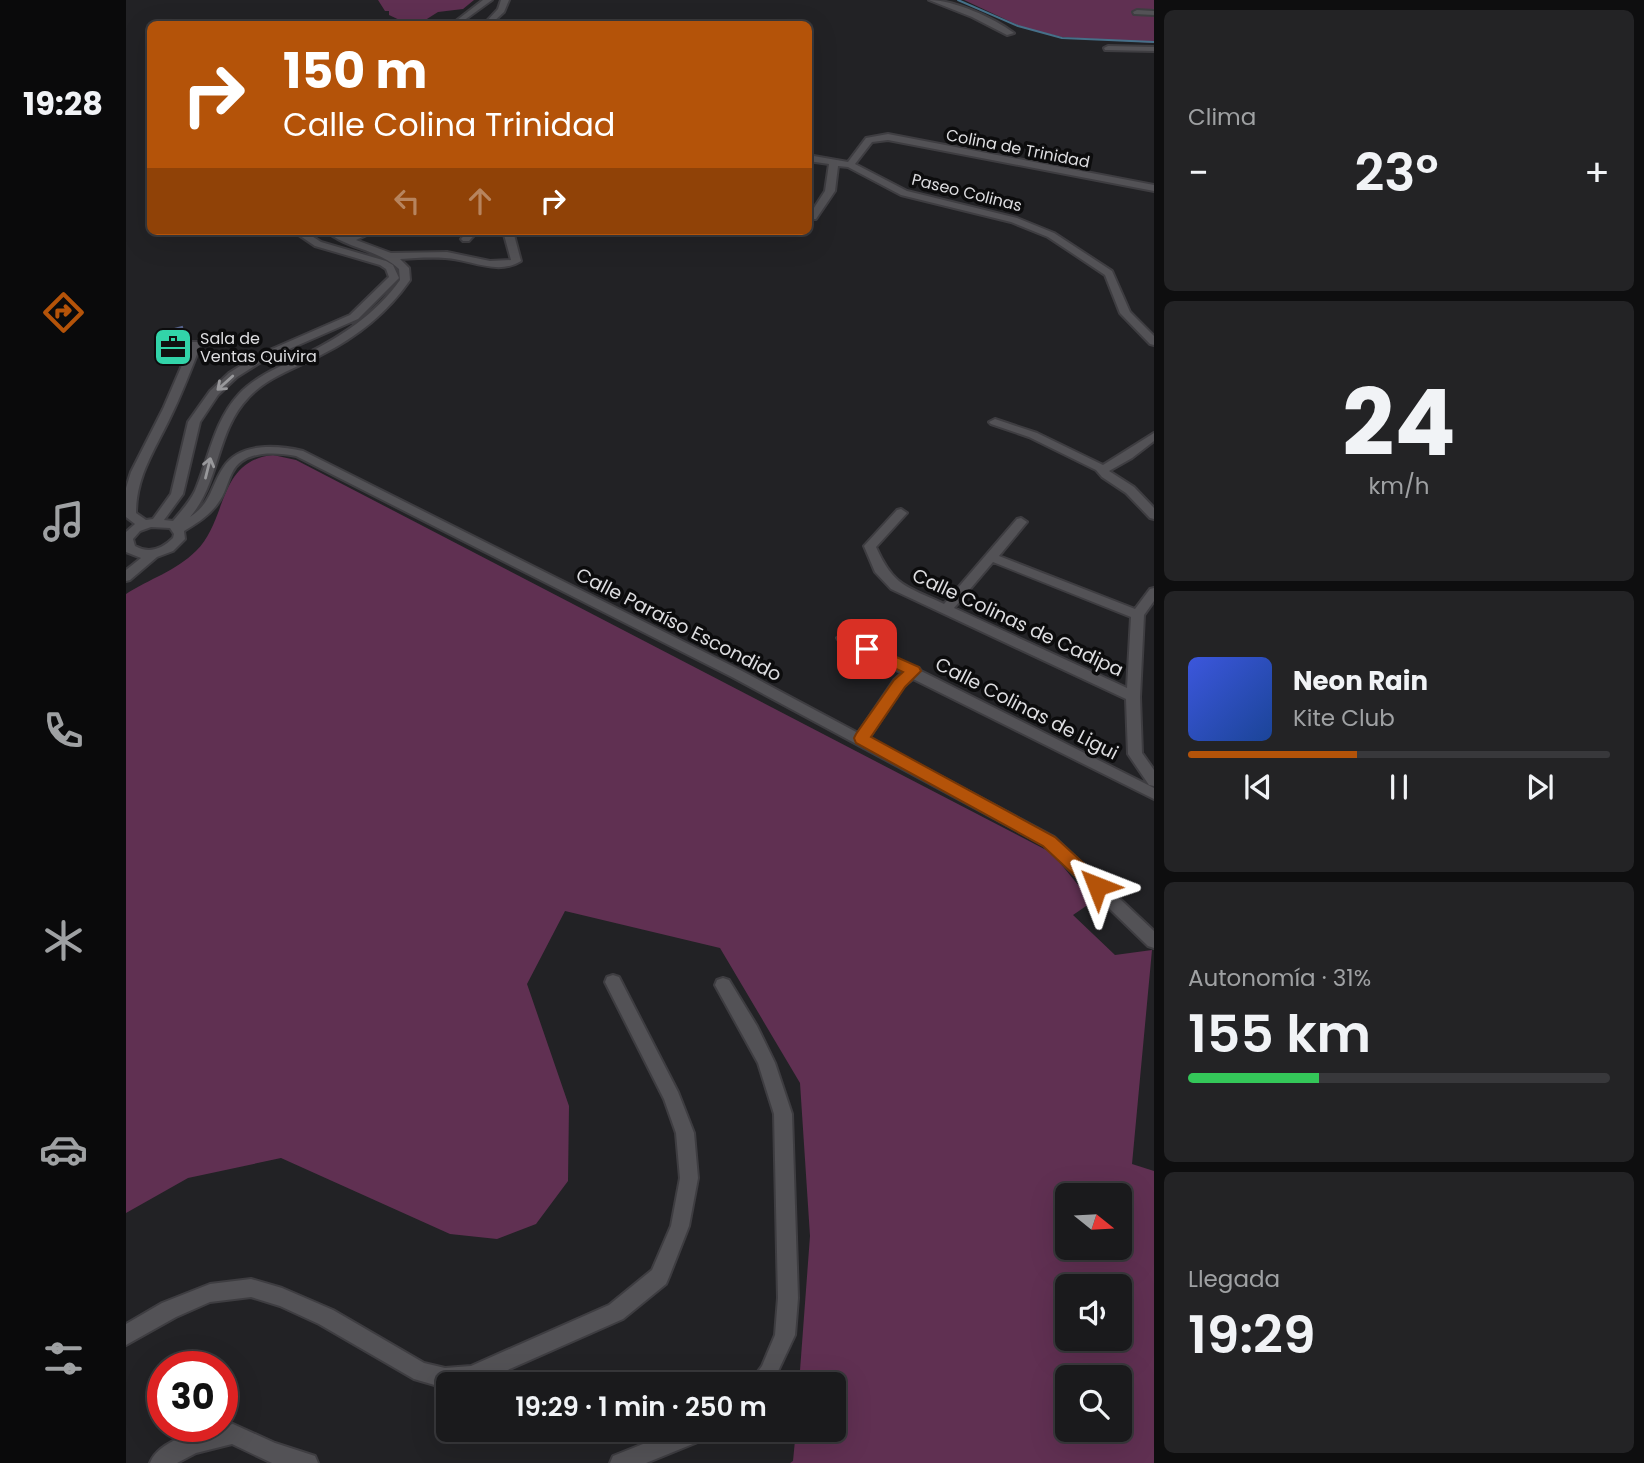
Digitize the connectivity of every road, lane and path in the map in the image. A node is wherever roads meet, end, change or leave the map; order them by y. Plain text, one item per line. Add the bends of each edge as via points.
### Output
1 (488, 0) edge
2 (505, 0) edge
3 (933, 0) edge
4 (1137, 12) dead end
5 (1154, 13) edge
6 (459, 21) edge
7 (490, 21) edge
8 (1010, 33) dead end
9 (1108, 48) dead end
10 (1154, 49) edge
11 (812, 159) edge
12 (834, 162) junction
13 (850, 165) junction
14 (1154, 188) edge
15 (813, 217) dead end
16 (305, 235) edge
17 (338, 235) edge
18 (359, 235) edge
19 (376, 235) edge
20 (509, 235) edge
21 (346, 240) junction
22 (366, 246) junction
23 (436, 255) junction
24 (392, 256) junction
25 (406, 274) junction
26 (1154, 342) edge
27 (196, 344) dead end
28 (995, 422) dead end
29 (1154, 436) edge
30 (1103, 469) junction
31 (901, 513) dead end
32 (1154, 516) edge
33 (1021, 522) dead end
34 (150, 523) junction
35 (176, 527) junction
36 (153, 554) junction
37 (130, 555) edge
38 (991, 557) junction
39 (126, 577) edge
40 (1154, 592) edge
41 (946, 609) junction
42 (1138, 615) junction
43 (845, 638) dead end
44 (914, 671) junction
45 (1133, 697) junction
46 (862, 738) junction
47 (1154, 781) edge
48 (1154, 794) edge
49 (1154, 941) edge
50 (612, 982) dead end
51 (723, 985) dead end
52 (126, 1335) edge
53 (769, 1372) edge
54 (673, 1442) edge
55 (160, 1463) edge
56 (308, 1463) edge
57 (620, 1463) edge

1 - 6 street
2 - 7 street
3 - 8 street
4 - 5 street
9 - 10 street
11 - 12 street, Paseo Colinas
12 - 13 street, Paseo Colinas
12 - 15 street via 830,191
13 - 14 street, Colina de Trinidad via 866,142 892,137
13 - 26 street, Paseo Colinas via 904,193 1014,220 1051,234 1109,273 1125,313
16 -> 34 street via 318,244 383,263 394,278 354,317 260,358 214,393 194,422 177,495
17 - 21 street
18 - 21 street
19 - 22 street
20 - 23 street via 516,261 510,264
21 - 22 street
22 - 24 street
23 - 24 street
23 - 25 street via 418,259
24 - 25 street
35 -> 25 street via 198,497 223,424 245,394 272,374 349,335 394,293
27 - 34 street via 130,491 130,514
28 - 30 street
29 - 30 street
30 - 32 street
31 - 41 street, Calle Colinas de Cadipa via 870,546 874,561 895,586
33 - 38 street
34 - 35 street
34 - 37 street via 127,538
35 - 36 street via 179,539 175,544
35 - 46 street, Calle Paraíso Escondido via 210,506 229,468 242,457 274,449 299,453
36 - 37 street
36 - 39 street
38 - 41 street
38 - 42 street
40 - 42 street
41 - 45 street, Calle Colinas de Cadipa
42 - 45 street
43 - 44 street, Calle Colinas de Ligui
44 - 46 street via 899,684
44 - 48 street, Calle Colinas de Ligui
45 - 47 street via 1135,754
46 - 49 street, Calle Paraíso Escondido via 1049,841
50 - 52 street via 672,1097 685,1133 689,1178 680,1226 659,1277 615,1312 472,1376 445,1378 421,1372 326,1317 251,1288 210,1293
51 - 53 street via 766,1057 783,1115 788,1297 785,1335
54 - 57 street
55 - 56 street via 194,1443 233,1434

